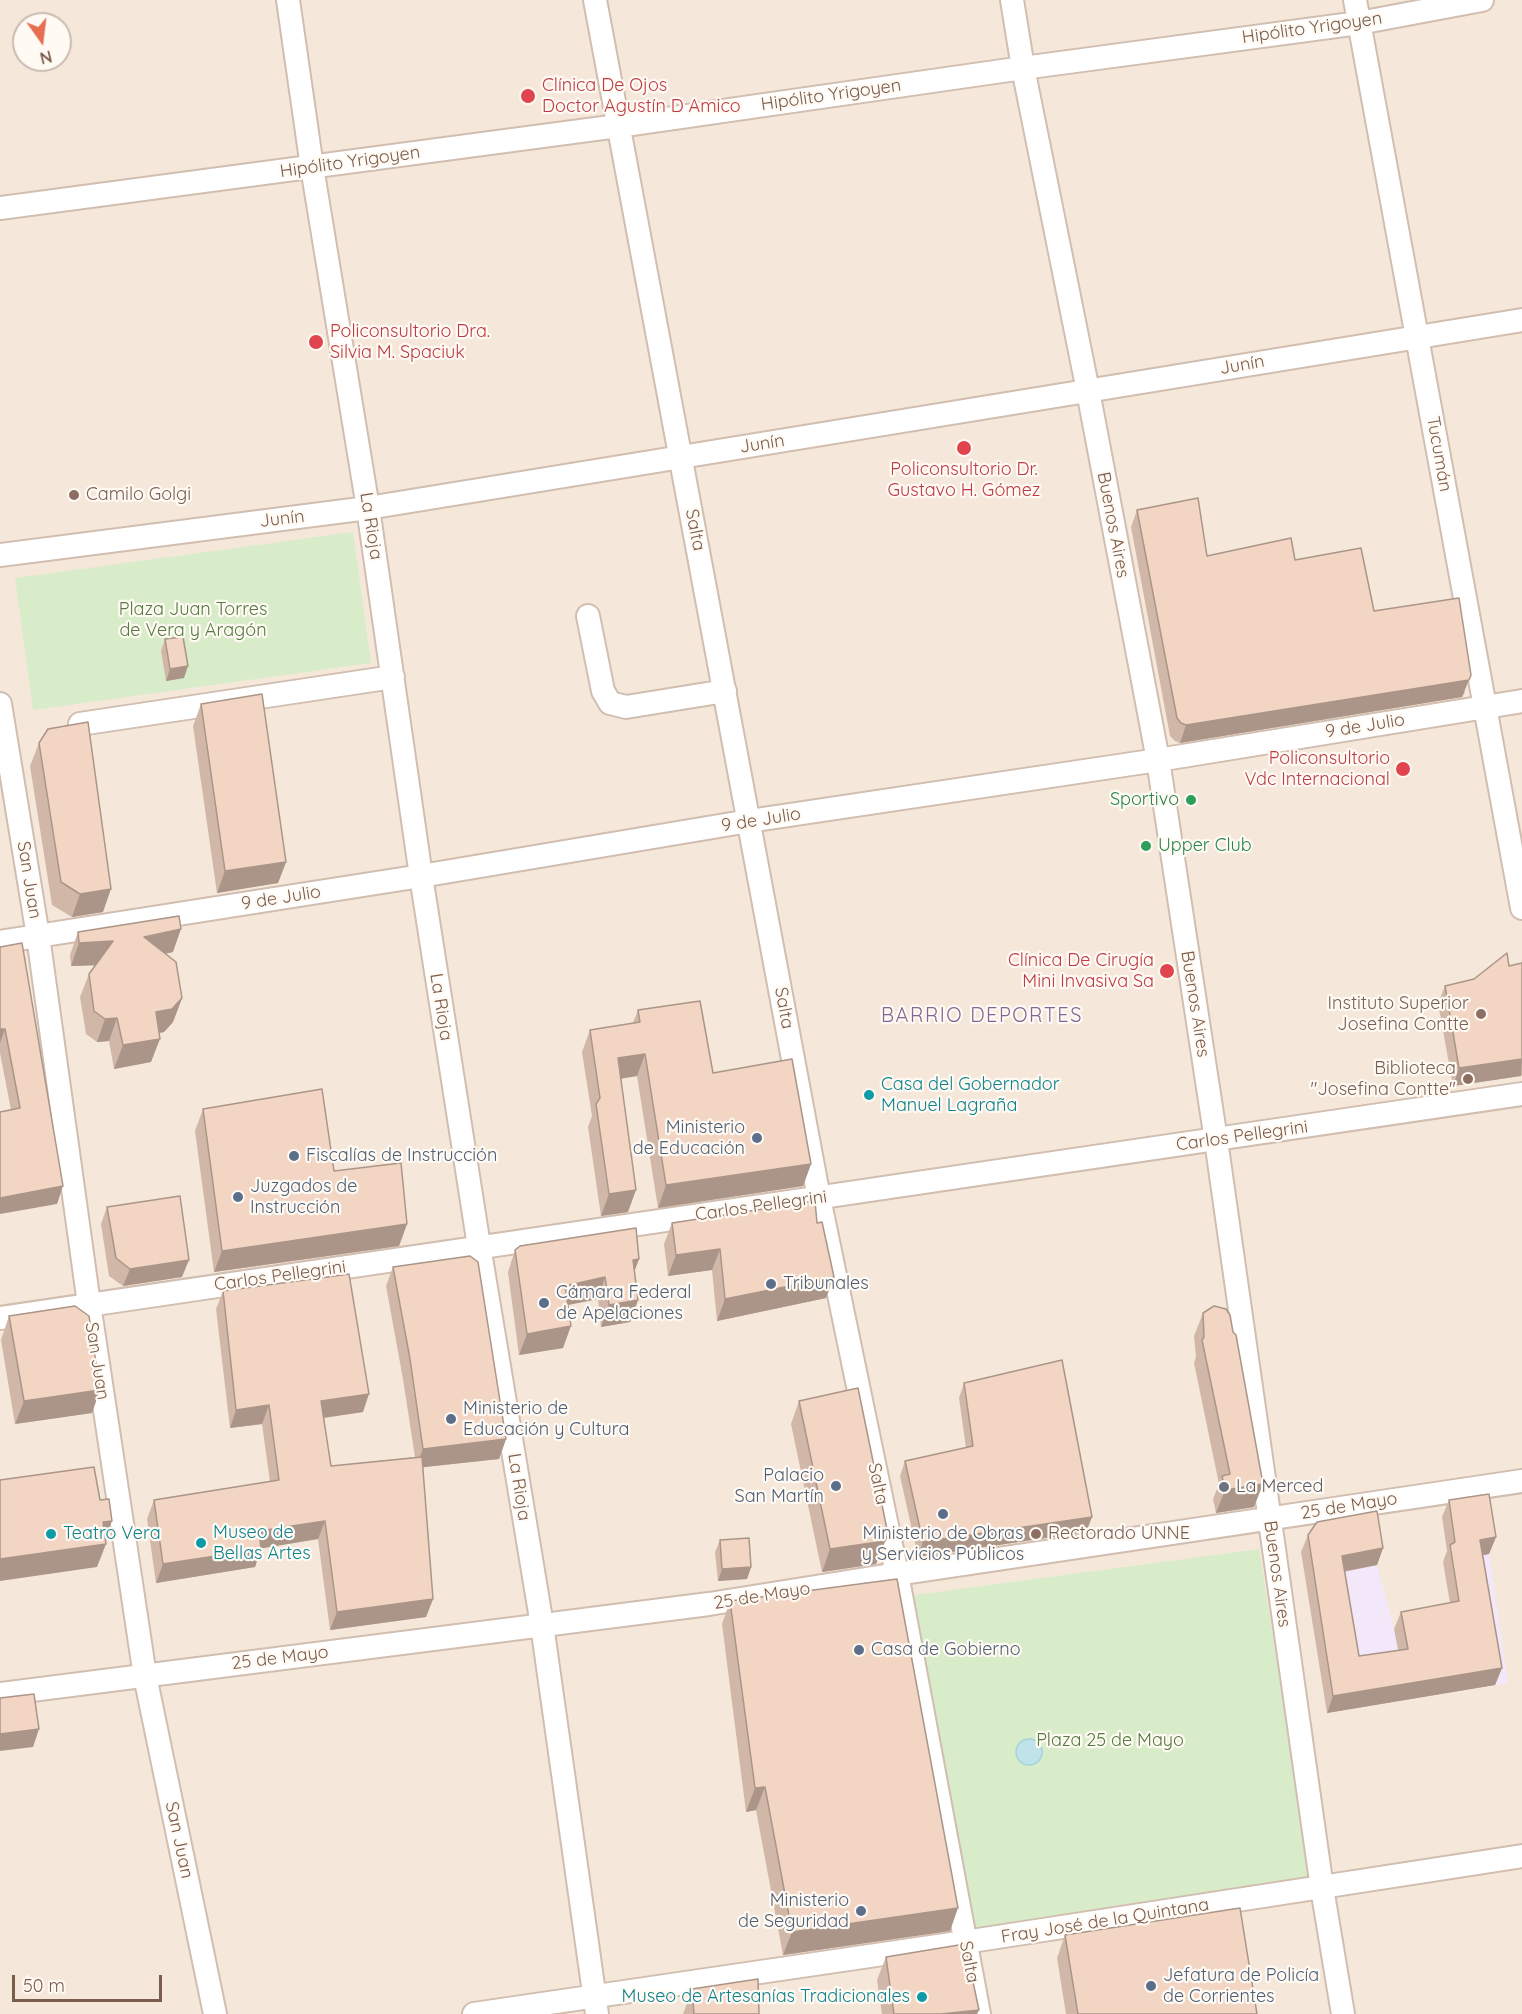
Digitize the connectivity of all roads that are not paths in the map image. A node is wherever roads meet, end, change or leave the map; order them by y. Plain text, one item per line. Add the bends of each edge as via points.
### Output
1 (288, 0) edge
2 (595, 0) edge
3 (1012, 0) edge
4 (1355, 0) edge
5 (1482, 0) edge
6 (1359, 23) junction
7 (1023, 68) junction
8 (618, 126) junction
9 (312, 167) junction
10 (0, 208) edge
11 (1522, 320) edge
12 (1417, 335) junction
13 (1088, 391) junction
14 (681, 457) junction
15 (368, 508) junction
16 (0, 555) edge
17 (588, 616) dead end
18 (393, 677) junction
19 (725, 691) junction
20 (1522, 701) edge
21 (0, 704) edge
22 (1485, 707) junction
23 (80, 724) edge
24 (1158, 760) junction
25 (749, 821) junction
26 (421, 876) junction
27 (1522, 908) edge
28 (38, 936) junction
29 (0, 942) edge
30 (1522, 1095) edge
31 (1216, 1140) junction
32 (819, 1198) junction
33 (479, 1246) junction
34 (88, 1304) junction
35 (0, 1317) edge
36 (1522, 1480) edge
37 (1269, 1520) junction
38 (897, 1574) junction
39 (542, 1625) junction
40 (145, 1676) junction
41 (0, 1694) edge
42 (1522, 1856) edge
43 (1322, 1888) junction
44 (965, 1942) junction
45 (596, 2005) edge
46 (215, 2014) edge
47 (474, 2014) edge
48 (979, 2014) edge
49 (1343, 2014) edge

1 - 9 street, La Rioja
2 - 8 street, Salta
3 - 7 street, Buenos Aires
4 - 6 street, Tucumán
5 - 6 street, Hipólito Yrigoyen
6 - 7 street, Hipólito Yrigoyen
6 - 12 street, Tucumán
7 - 8 street, Hipólito Yrigoyen
7 - 13 street, Buenos Aires
8 - 9 street, Hipólito Yrigoyen
8 - 14 street, Salta
9 - 10 street, Hipólito Yrigoyen
9 - 15 street, La Rioja
11 - 12 street, Junín
12 - 13 street, Junín
12 - 22 street, Tucumán
13 - 14 street, Junín
13 - 24 street, Buenos Aires
14 - 15 street, Junín
14 - 19 street, Salta
15 - 16 street, Junín
15 - 18 street, La Rioja
17 - 19 street via 603,691 610,703 626,706
18 - 23 street
18 - 26 street, La Rioja
19 - 25 street, Salta
20 - 22 street, 9 de Julio
21 - 28 street, San Juan
22 - 24 street, 9 de Julio
22 - 27 street, Tucumán
24 - 25 street, 9 de Julio
24 - 31 street, Buenos Aires
25 - 26 street, 9 de Julio
25 - 32 street, Salta
26 - 28 street, 9 de Julio
26 - 33 street, La Rioja
28 - 29 street, 9 de Julio
28 - 34 street, San Juan
30 - 31 street, Carlos Pellegrini
31 - 32 street, Carlos Pellegrini
31 - 37 street, Buenos Aires
32 - 33 street, Carlos Pellegrini
32 - 38 street, Salta
33 - 34 street, Carlos Pellegrini
33 - 39 street, La Rioja
34 - 35 street, Carlos Pellegrini
34 - 40 street, San Juan
36 - 37 street, 25 de Mayo
37 - 38 street, 25 de Mayo
37 - 43 street, Buenos Aires
38 - 39 street, 25 de Mayo
38 - 44 street, Salta
39 - 40 street, 25 de Mayo
39 - 45 street, La Rioja
40 - 41 street, 25 de Mayo
40 - 46 street, San Juan
42 - 43 street, Fray José de la Quintana
43 - 44 street, Fray José de la Quintana
43 - 49 street, Buenos Aires
44 - 45 street, Fray José de la Quintana
44 - 48 street, Salta
45 - 47 street, Fray José de la Quintana

